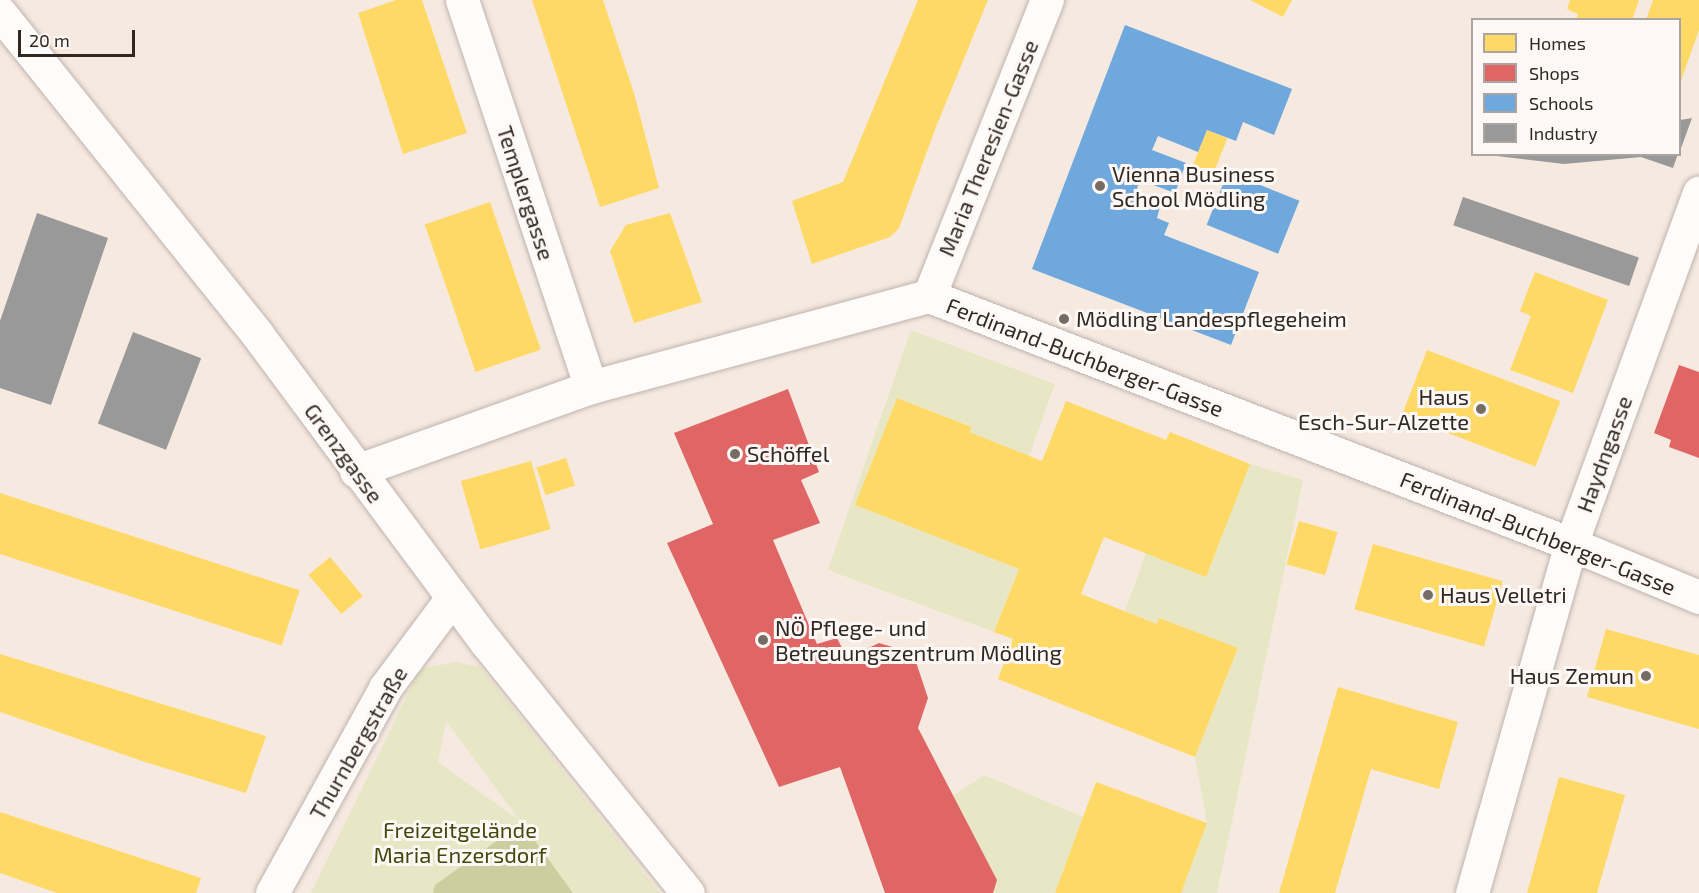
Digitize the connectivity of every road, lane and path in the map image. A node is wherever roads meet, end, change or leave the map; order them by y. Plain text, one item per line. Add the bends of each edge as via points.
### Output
1 (462, 0) edge
2 (1047, 0) edge
3 (0, 13) edge
4 (1699, 193) edge
5 (929, 296) junction
6 (591, 387) junction
7 (356, 471) junction
8 (1571, 544) junction
9 (1699, 597) edge
10 (452, 598) junction
11 (272, 893) edge
12 (688, 893) edge
13 (1472, 893) edge

1 - 6 street, Templergasse
2 - 5 street, Maria Theresien-Gasse
3 - 7 street, Grenzgasse via 257,334
4 - 8 street, Haydngasse
5 - 6 street, Ferdinand-Buchberger-Gasse
5 - 8 street, Ferdinand-Buchberger-Gasse
6 - 7 street, Ferdinand-Buchberger-Gasse
7 - 10 street, Grenzgasse
8 - 9 street, Ferdinand-Buchberger-Gasse
8 - 13 street, Haydngasse
10 - 11 street, Thurnbergstraße via 385,688
10 - 12 street, Grenzgasse

